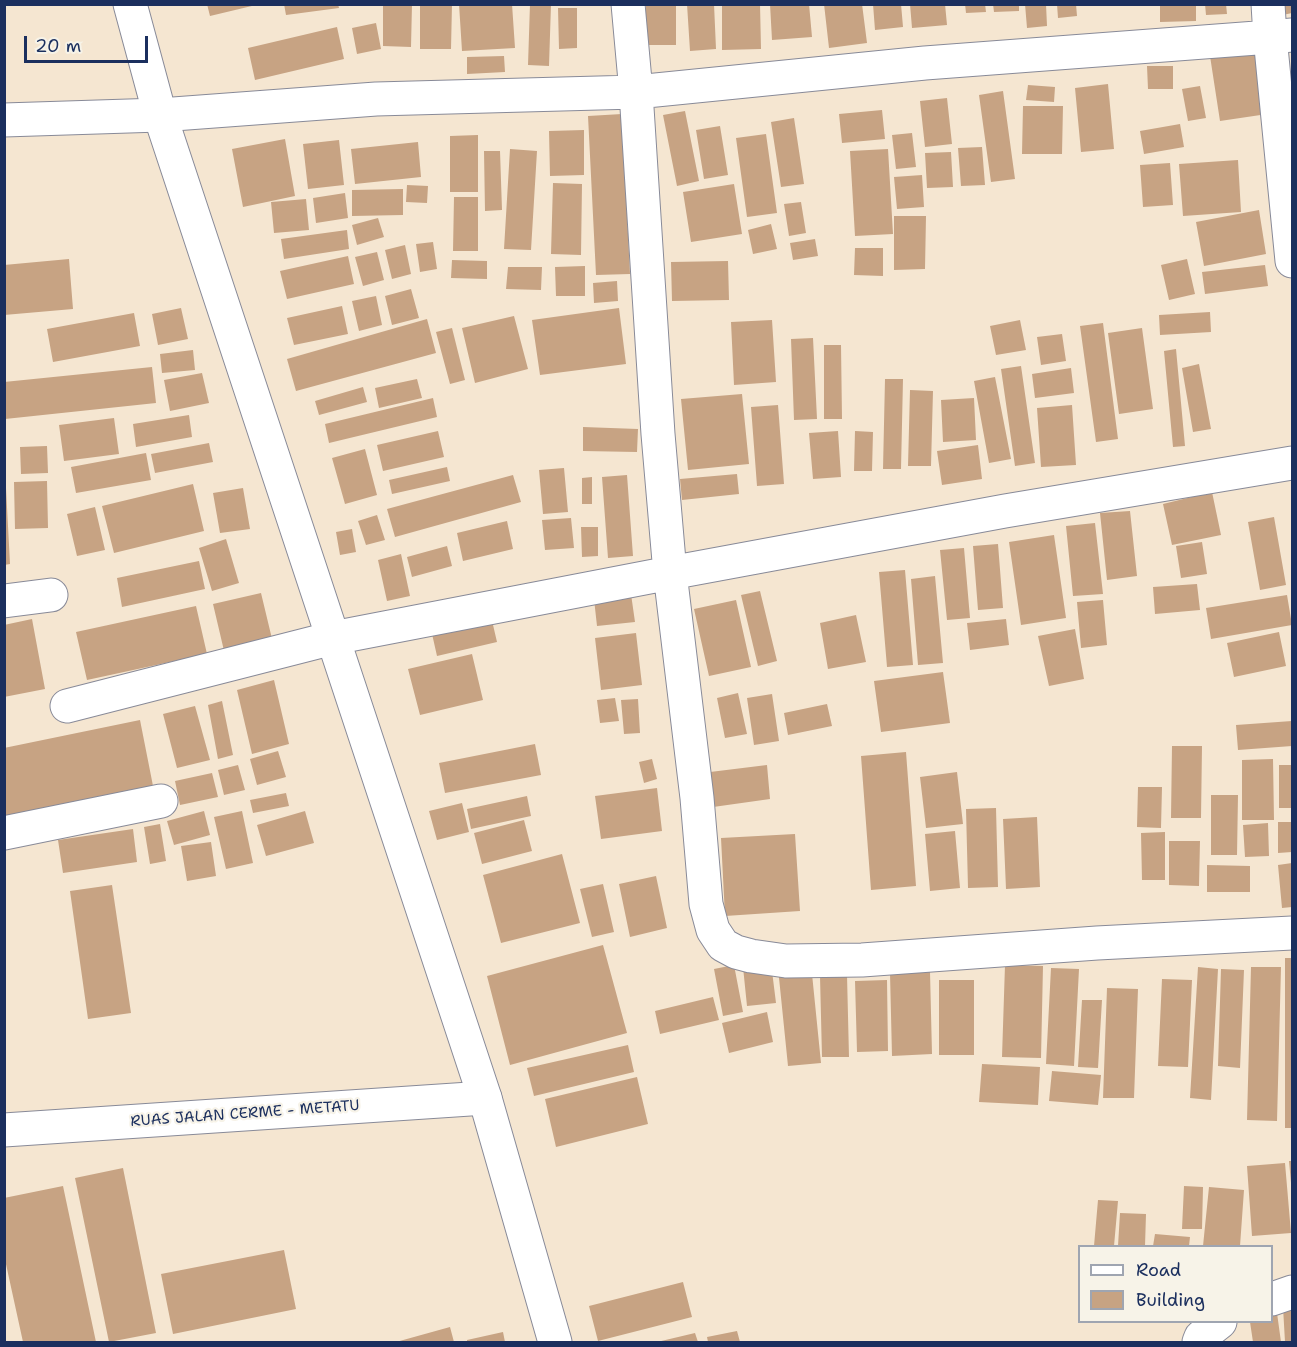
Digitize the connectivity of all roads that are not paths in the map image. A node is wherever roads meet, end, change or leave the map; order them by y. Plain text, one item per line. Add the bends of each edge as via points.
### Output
1 (130, 4) edge
2 (628, 4) edge
3 (1268, 4) edge
4 (1281, 36) edge
5 (636, 92) junction
6 (160, 115) junction
7 (4, 120) edge
8 (1293, 261) edge
9 (1293, 463) edge
10 (670, 573) junction
11 (51, 595) dead end
12 (4, 600) edge
13 (333, 638) junction
14 (67, 706) dead end
15 (160, 801) dead end
16 (4, 832) edge
17 (1293, 933) edge
18 (485, 1098) junction
19 (4, 1130) edge
20 (1293, 1292) edge
21 (1273, 1299) edge
22 (1219, 1323) edge
23 (555, 1342) edge
24 (1199, 1342) edge

1 - 6 main road
2 - 5 main road
3 - 4 main road
4 - 5 main road via 925,63
4 - 8 main road
5 - 6 main road via 376,99
5 - 10 main road
6 - 7 main road
6 - 13 main road
9 - 10 main road
10 - 13 main road
10 - 17 main road via 706,904 713,930 723,945 751,956 786,961 862,960
11 - 12 main road
13 - 14 main road
13 - 18 main road
15 - 16 main road
18 - 19 main road, RUAS JALAN CERME - METATU
18 - 23 main road
20 - 21 main road
22 - 24 main road

